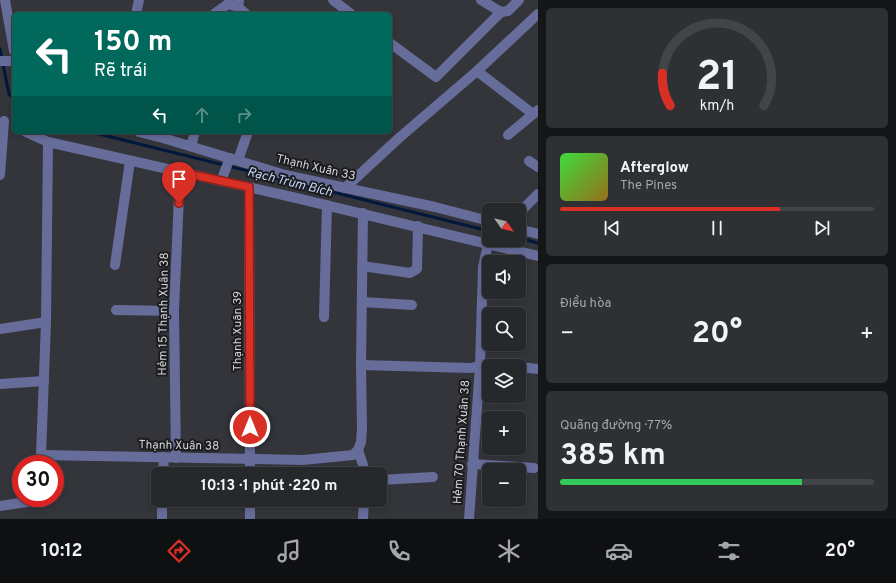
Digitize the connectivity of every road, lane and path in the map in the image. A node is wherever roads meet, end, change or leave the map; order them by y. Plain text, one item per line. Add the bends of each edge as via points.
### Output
1 (5, 0) edge
2 (139, 0) edge
3 (333, 0) edge
4 (481, 0) edge
5 (519, 0) edge
6 (238, 4) edge
7 (136, 12) edge
8 (217, 12) edge
9 (244, 12) edge
10 (348, 12) edge
11 (502, 12) junction
12 (538, 14) edge
13 (12, 40) edge
14 (392, 44) edge
15 (0, 61) edge
16 (12, 61) edge
17 (477, 71) junction
18 (536, 112) edge
19 (2, 120) edge
20 (12, 125) edge
21 (30, 134) edge
22 (146, 134) edge
23 (194, 134) edge
24 (247, 134) edge
25 (508, 135) dead end
26 (48, 142) junction
27 (191, 146) junction
28 (234, 159) junction
29 (130, 161) junction
30 (528, 161) dead end
31 (538, 167) edge
32 (180, 172) junction
33 (0, 175) edge
34 (220, 181) junction
35 (249, 187) junction
36 (345, 188) junction
37 (538, 194) edge
38 (327, 205) junction
39 (526, 206) edge
40 (363, 213) junction
41 (482, 219) edge
42 (418, 226) junction
43 (526, 231) edge
44 (538, 234) edge
45 (482, 242) edge
46 (487, 247) edge
47 (500, 247) edge
48 (538, 256) edge
49 (115, 265) dead end
50 (362, 266) junction
51 (362, 302) junction
52 (412, 305) dead end
53 (116, 310) dead end
54 (174, 311) junction
55 (324, 317) dead end
56 (46, 322) junction
57 (0, 329) edge
58 (361, 365) junction
59 (480, 366) junction
60 (526, 368) edge
61 (538, 369) edge
62 (44, 381) junction
63 (0, 384) edge
64 (358, 450) junction
65 (41, 455) edge
66 (164, 457) junction
67 (176, 458) junction
68 (250, 458) junction
69 (64, 459) edge
70 (472, 464) junction
71 (163, 467) edge
72 (250, 467) edge
73 (363, 467) edge
74 (534, 468) dead end
75 (433, 477) dead end
76 (387, 480) edge
77 (12, 504) edge
78 (0, 506) edge
79 (162, 507) edge
80 (250, 507) edge
81 (364, 507) edge
82 (162, 519) edge
83 (250, 519) edge
84 (363, 519) edge
85 (469, 519) edge

1 - 13 street
2 - 7 street
3 - 10 street
4 - 11 street
5 - 11 street
6 - 8 street via 228,4
6 - 9 street
11 - 14 street via 436,77
12 - 17 street
15 - 16 street
17 - 18 street
17 - 36 street
18 - 25 street
19 - 20 street
19 - 33 street
21 - 26 street
22 - 27 street, Thạnh Xuân 33
23 - 27 street
24 - 28 street
26 - 29 street
26 - 56 street
27 - 28 street, Thạnh Xuân 33
28 - 34 street
28 - 36 street, Thạnh Xuân 33 via 286,175
29 - 32 street
29 - 49 street
30 - 31 street
32 - 34 street
32 - 54 street, Hẻm 15 Thạnh Xuân 38
34 - 35 street
35 - 38 street
35 - 68 street, Thạnh Xuân 39
36 - 41 street, Thạnh Xuân 33
37 - 39 street
38 - 40 street
38 - 55 street
40 - 42 street
40 - 50 street
42 - 45 street
42 - 50 street via 417,270 410,273
43 - 44 street
46 - 59 street, Hẻm 70 Thạnh Xuân 38 via 483,267
47 - 48 street
50 - 51 street
51 - 52 street
51 - 58 street
53 - 54 street
54 - 67 street, Hẻm 15 Thạnh Xuân 38
56 - 57 street
56 - 62 street
58 - 59 street via 471,368
58 - 64 street via 362,429
59 - 70 street, Hẻm 70 Thạnh Xuân 38
60 - 61 street
62 - 63 street
62 - 65 street
64 - 68 street, Thạnh Xuân 38 via 353,455 303,460
64 - 73 street
66 - 67 street, Thạnh Xuân 38
66 - 69 street, Thạnh Xuân 38
66 - 71 street
67 - 68 street, Thạnh Xuân 38
68 - 72 street, Thạnh Xuân 39
70 - 74 street
70 - 85 street, Hẻm 70 Thạnh Xuân 38
75 - 76 street
77 - 78 street
79 - 82 street
80 - 83 street
81 - 84 street

